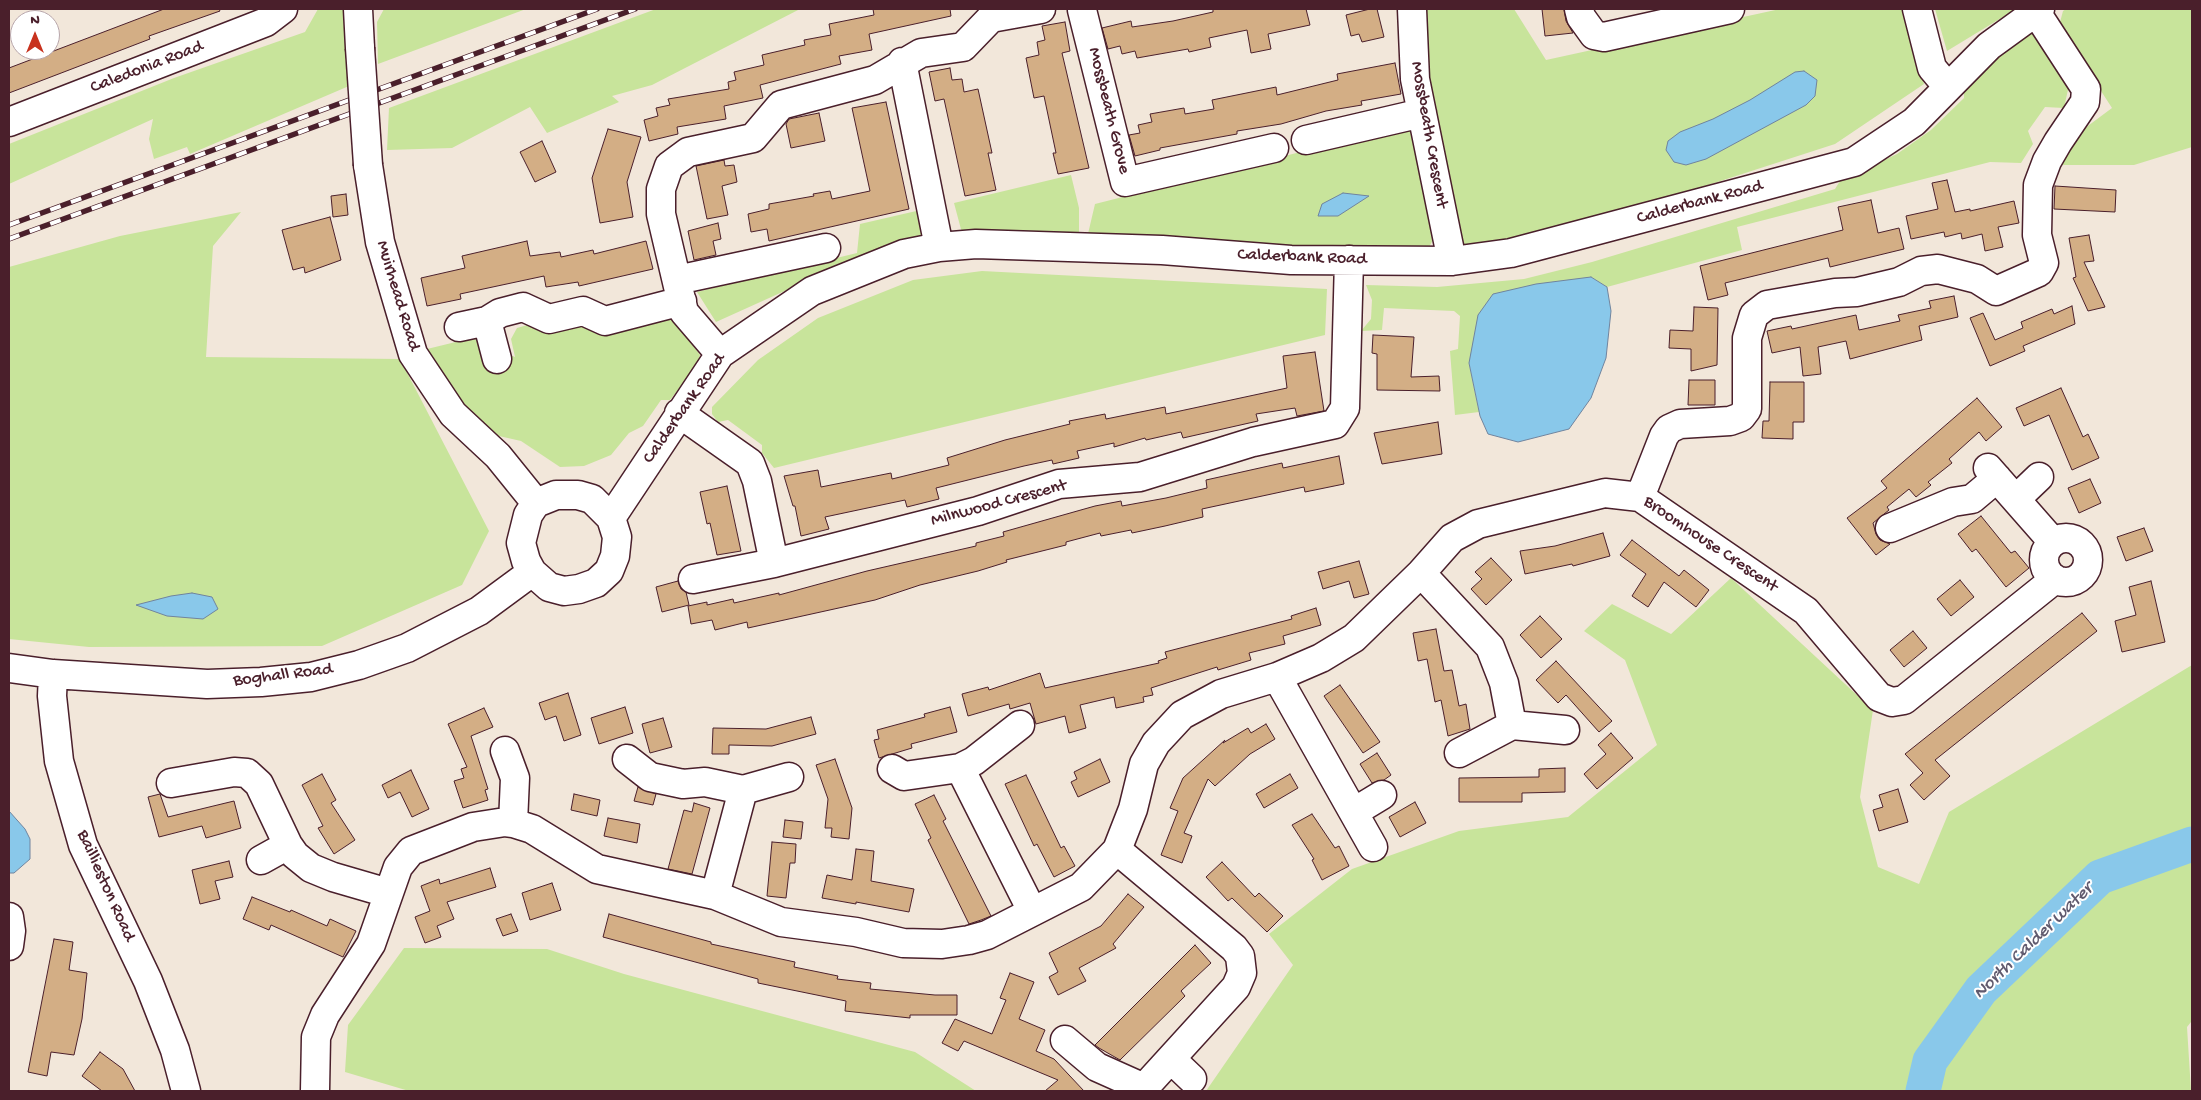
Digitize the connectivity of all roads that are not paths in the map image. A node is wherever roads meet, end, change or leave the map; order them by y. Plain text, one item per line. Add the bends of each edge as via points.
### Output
1 (283, 9) edge
2 (358, 9) edge
3 (1041, 9) edge
4 (1083, 9) edge
5 (1412, 9) edge
6 (1579, 9) edge
7 (1730, 9) edge
8 (1917, 9) edge
9 (2038, 10) edge
10 (902, 62) junction
11 (1948, 87) junction
12 (1422, 113) junction
13 (9, 122) edge
14 (1306, 140) dead end
15 (1274, 148) dead end
16 (939, 247) junction
17 (826, 248) dead end
18 (1349, 260) junction
19 (1452, 261) junction
20 (679, 291) junction
21 (487, 321) junction
22 (459, 327) dead end
23 (720, 354) junction
24 (497, 359) dead end
25 (679, 413) junction
26 (2039, 477) dead end
27 (1640, 497) junction
28 (2016, 499) junction
29 (536, 503) junction
30 (611, 518) junction
31 (1890, 528) dead end
32 (2053, 542) junction
33 (774, 563) junction
34 (532, 572) junction
35 (1421, 573) junction
36 (692, 579) dead end
37 (2055, 579) junction
38 (9, 668) edge
39 (53, 674) junction
40 (1277, 677) junction
41 (1020, 726) dead end
42 (1512, 726) junction
43 (1565, 730) dead end
44 (506, 751) dead end
45 (1459, 753) dead end
46 (627, 760) dead end
47 (960, 768) junction
48 (892, 769) dead end
49 (789, 777) dead end
50 (171, 783) dead end
51 (743, 790) junction
52 (1382, 795) dead end
53 (1354, 812) junction
54 (513, 823) junction
55 (288, 846) junction
56 (1373, 847) dead end
57 (1117, 850) junction
58 (261, 860) dead end
59 (388, 893) junction
60 (715, 895) junction
61 (1032, 911) junction
62 (9, 917) edge
63 (9, 946) edge
64 (1065, 1040) dead end
65 (1171, 1058) junction
66 (1192, 1079) dead end
67 (186, 1091) edge
68 (315, 1091) edge

1 - 13 street, Caledonia Road via 266,22
2 - 29 street, Muirhead Road, bridge via 368,165 380,242 412,354 453,414 498,456
3 - 10 street via 991,18 963,47 921,53
4 - 15 street, Mossbeath Grove via 1125,182
5 - 12 street, Mossbeath Crescent via 1415,79
6 - 7 street via 1594,35 1604,37
8 - 11 street via 1932,68
9 - 11 street, Calderbank Road via 1989,46
9 - 27 street via 2086,89 2085,102 2047,161 2038,185 2037,235 2044,263 2039,272 1996,291 1977,279 1938,269 1921,271 1899,282 1857,292 1767,305 1754,315 1747,338 1746,409 1741,417 1730,421 1680,424 1669,429
10 - 16 street
10 - 20 street via 875,80 781,105 753,138 688,152 669,166 662,189 661,214
11 - 19 street, Calderbank Road via 1914,122 1854,162 1511,254
12 - 14 street
12 - 19 street, Mossbeath Crescent
16 - 18 street, Calderbank Road via 976,244 1078,246 1291,260
16 - 23 street, Calderbank Road via 904,254 812,291
17 - 20 street
18 - 19 street, Calderbank Road
18 - 33 street, Milnwood Crescent via 1345,408 1335,424 1253,442 1140,477 1059,484 978,511
20 - 21 street via 605,321 583,311 549,319 523,307 500,313
20 - 23 street via 684,312
21 - 22 street
21 - 24 street
23 - 25 street, Calderbank Road
25 - 30 street, Calderbank Road
25 - 33 street via 750,463 757,481
26 - 28 street
27 - 35 street, Broomhouse Crescent via 1605,493 1478,524 1452,538
27 - 37 street, Broomhouse Crescent via 1806,611 1879,697 1892,702 1904,700
28 - 31 street via 1993,473 1972,499 1953,502
28 - 32 street
29 - 30 street via 556,495 578,495 592,499
29 - 34 street via 528,515 521,543
30 - 34 street via 617,537 615,556 609,571 596,583 564,591 549,587
32 - 37 street via 2044,561 2045,568
32 - 37 street via 2067,538 2080,543 2088,563 2076,580 2062,582
33 - 36 street, Milnwood Crescent
34 - 39 street, Boghall Road via 479,611 407,648 311,677 207,684
35 - 40 street, Broomhouse Crescent via 1354,638 1321,658
35 - 42 street via 1490,646 1504,683
38 - 39 street, Boghall Road
39 - 67 street, Baillieston Road via 52,696 59,761 83,846 148,981 175,1050
40 - 53 street
40 - 57 street, Broomhouse Crescent via 1221,694 1182,714 1156,743 1144,764 1133,809
41 - 47 street
42 - 43 street
42 - 45 street
44 - 54 street via 515,778
46 - 51 street via 650,778 683,784 705,782
47 - 48 street via 904,776
47 - 61 street
49 - 51 street
50 - 55 street via 234,772 247,773 259,784
51 - 60 street
52 - 53 street
53 - 56 street
54 - 59 street, Broomhouse Crescent via 473,826 411,851 398,867
54 - 60 street, Broomhouse Crescent via 532,829 597,869
55 - 58 street
55 - 59 street via 311,868
57 - 61 street, Broomhouse Crescent via 1081,886
57 - 65 street via 1240,956 1242,973 1236,987
59 - 68 street, Broomhouse Crescent via 371,944 325,1015 316,1037
60 - 61 street, Broomhouse Crescent via 781,922 856,932 903,943 942,944 969,940 987,935
62 - 63 street
64 - 65 street via 1097,1066 1144,1088
65 - 66 street

